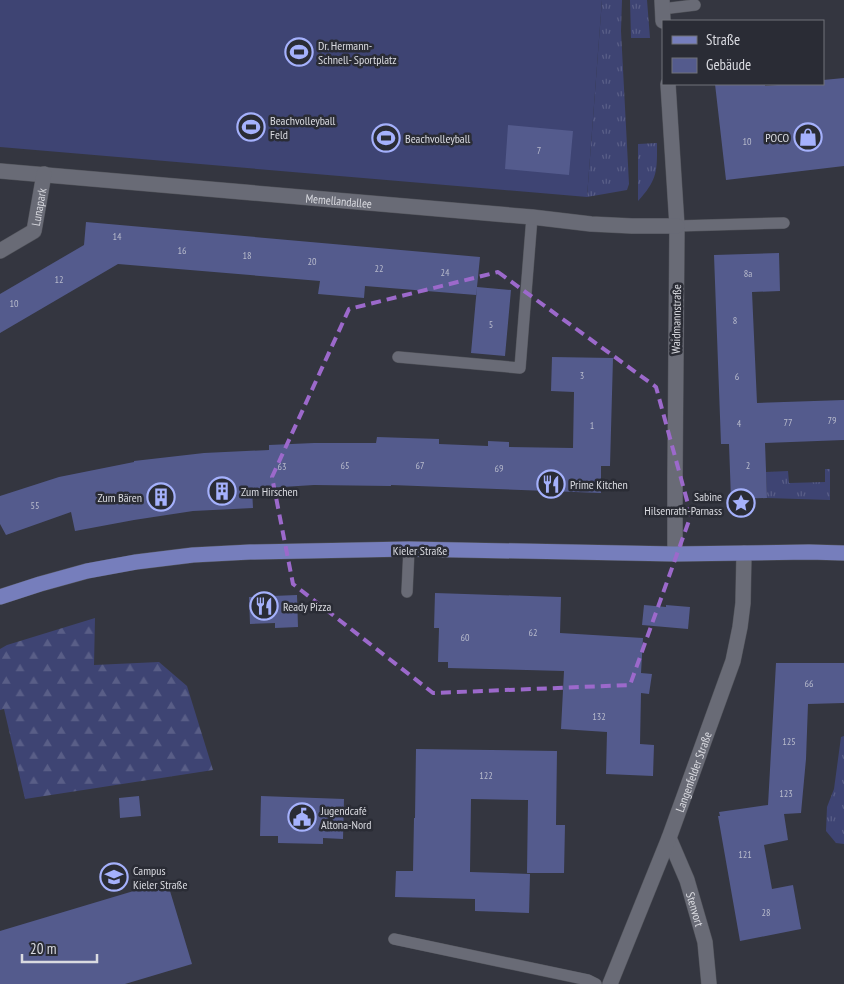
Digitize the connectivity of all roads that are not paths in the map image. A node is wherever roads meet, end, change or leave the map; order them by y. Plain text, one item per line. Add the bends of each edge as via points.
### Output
1 (695, 5) dead end
2 (662, 10) edge
3 (668, 85) edge
4 (0, 170) edge
5 (44, 174) junction
6 (532, 217) junction
7 (784, 223) dead end
8 (677, 226) junction
9 (0, 251) edge
10 (398, 357) dead end
11 (409, 549) junction
12 (844, 552) edge
13 (744, 553) junction
14 (675, 554) junction
15 (407, 592) dead end
16 (0, 597) edge
17 (669, 838) junction
18 (394, 939) dead end
19 (596, 984) edge
20 (610, 984) edge
21 (709, 984) edge

1 - 2 lane
3 - 8 street, Waidmannstraße
4 - 5 street, Memellandallee
5 - 6 street, Memellandallee
5 - 9 street, Lunapark via 34,231
6 - 8 street, Memellandallee via 591,224
6 - 10 lane via 520,368
7 - 8 lane
8 - 14 street, Waidmannstraße
11 - 14 main road, Kieler Straße
11 - 15 lane
11 - 16 main road, Kieler Straße via 193,555 87,572
12 - 13 main road, Kieler Straße
13 - 14 main road, Kieler Straße
13 - 17 street, Langenfelder Straße via 743,603 733,661
17 - 20 street, Langenfelder Straße
17 - 21 street, Stenvort via 687,880 705,942
18 - 19 lane

